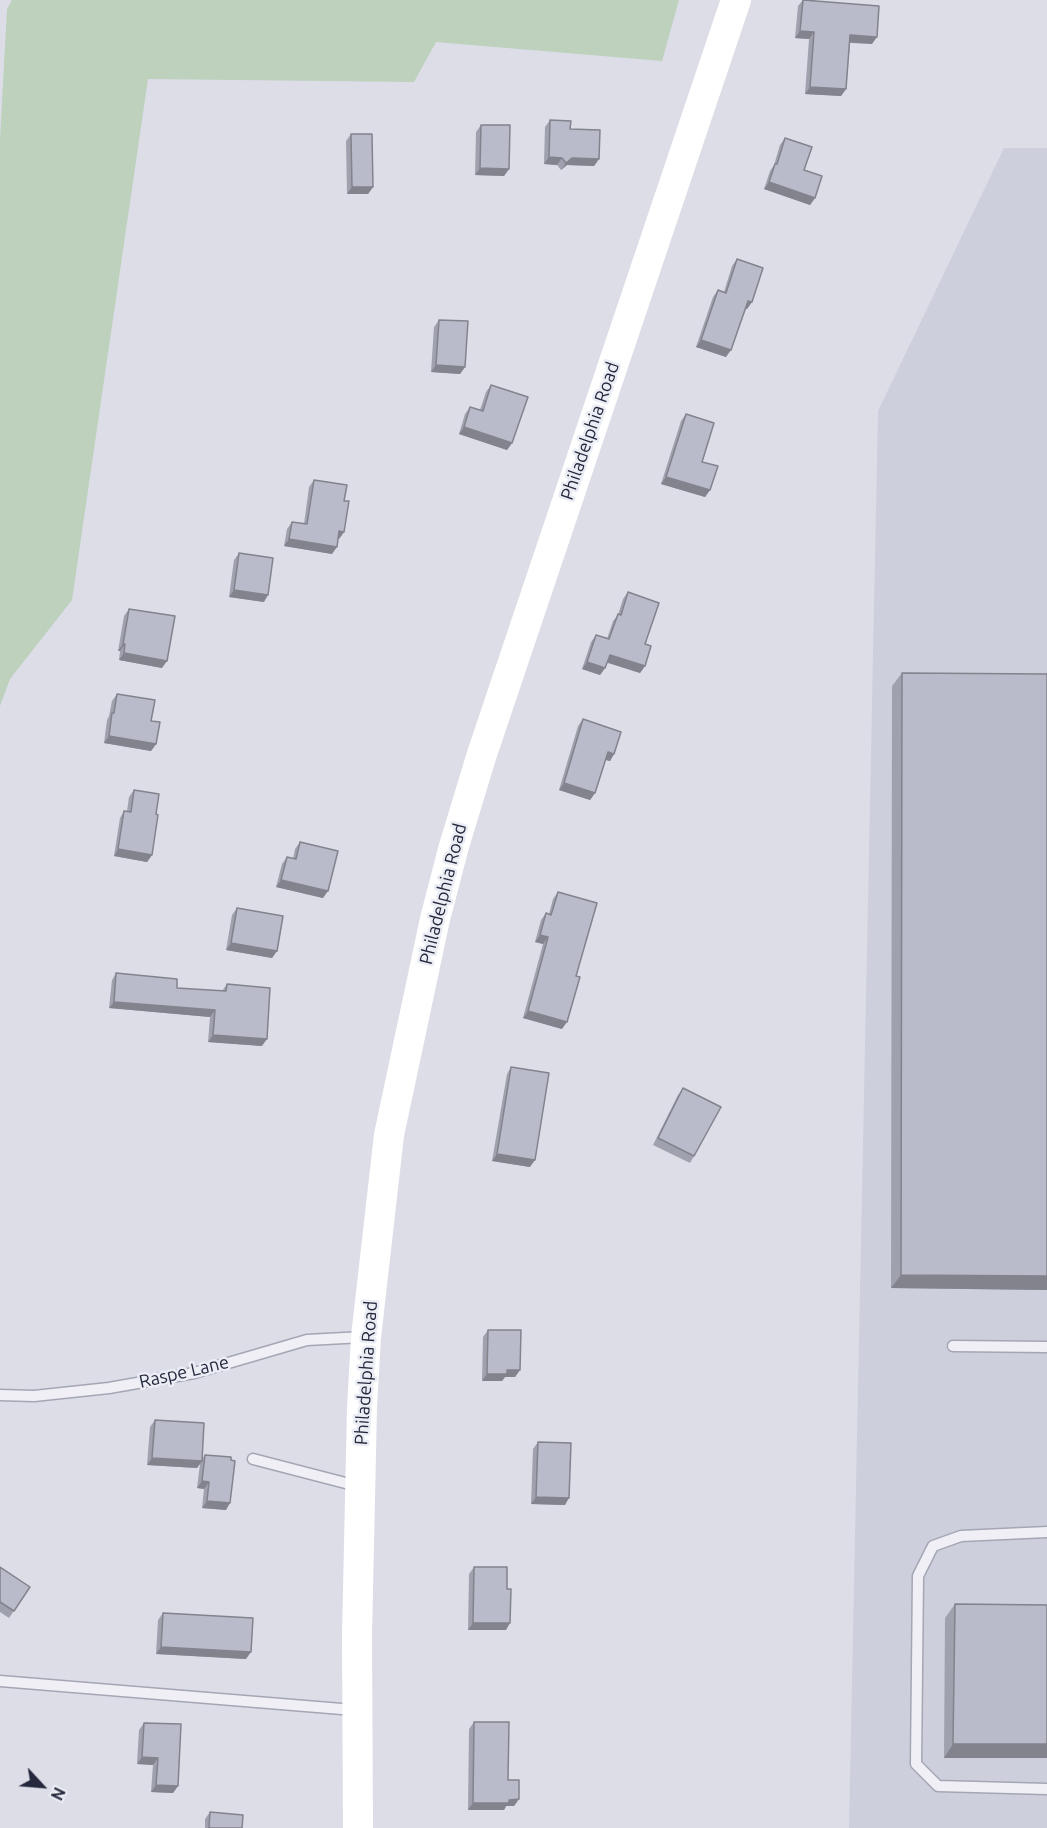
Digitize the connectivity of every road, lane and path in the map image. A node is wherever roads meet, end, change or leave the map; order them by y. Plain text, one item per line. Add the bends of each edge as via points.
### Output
1 (736, 0) edge
2 (366, 1337) junction
3 (953, 1346) dead end
4 (1047, 1347) edge
5 (0, 1395) edge
6 (253, 1459) dead end
7 (360, 1487) junction
8 (1047, 1532) edge
9 (0, 1681) edge
10 (357, 1710) junction
11 (1047, 1789) edge
12 (358, 1828) edge

1 - 2 main road, Philadelphia Road via 502,691 454,846 389,1135
2 - 5 lane, Raspe Lane via 307,1340 194,1373 109,1388 33,1396
2 - 7 main road, Philadelphia Road
3 - 4 lane
6 - 7 lane
7 - 10 main road, Philadelphia Road
8 - 11 lane via 962,1536 933,1546 918,1576 916,1764 938,1786
9 - 10 lane
10 - 12 main road, Philadelphia Road

